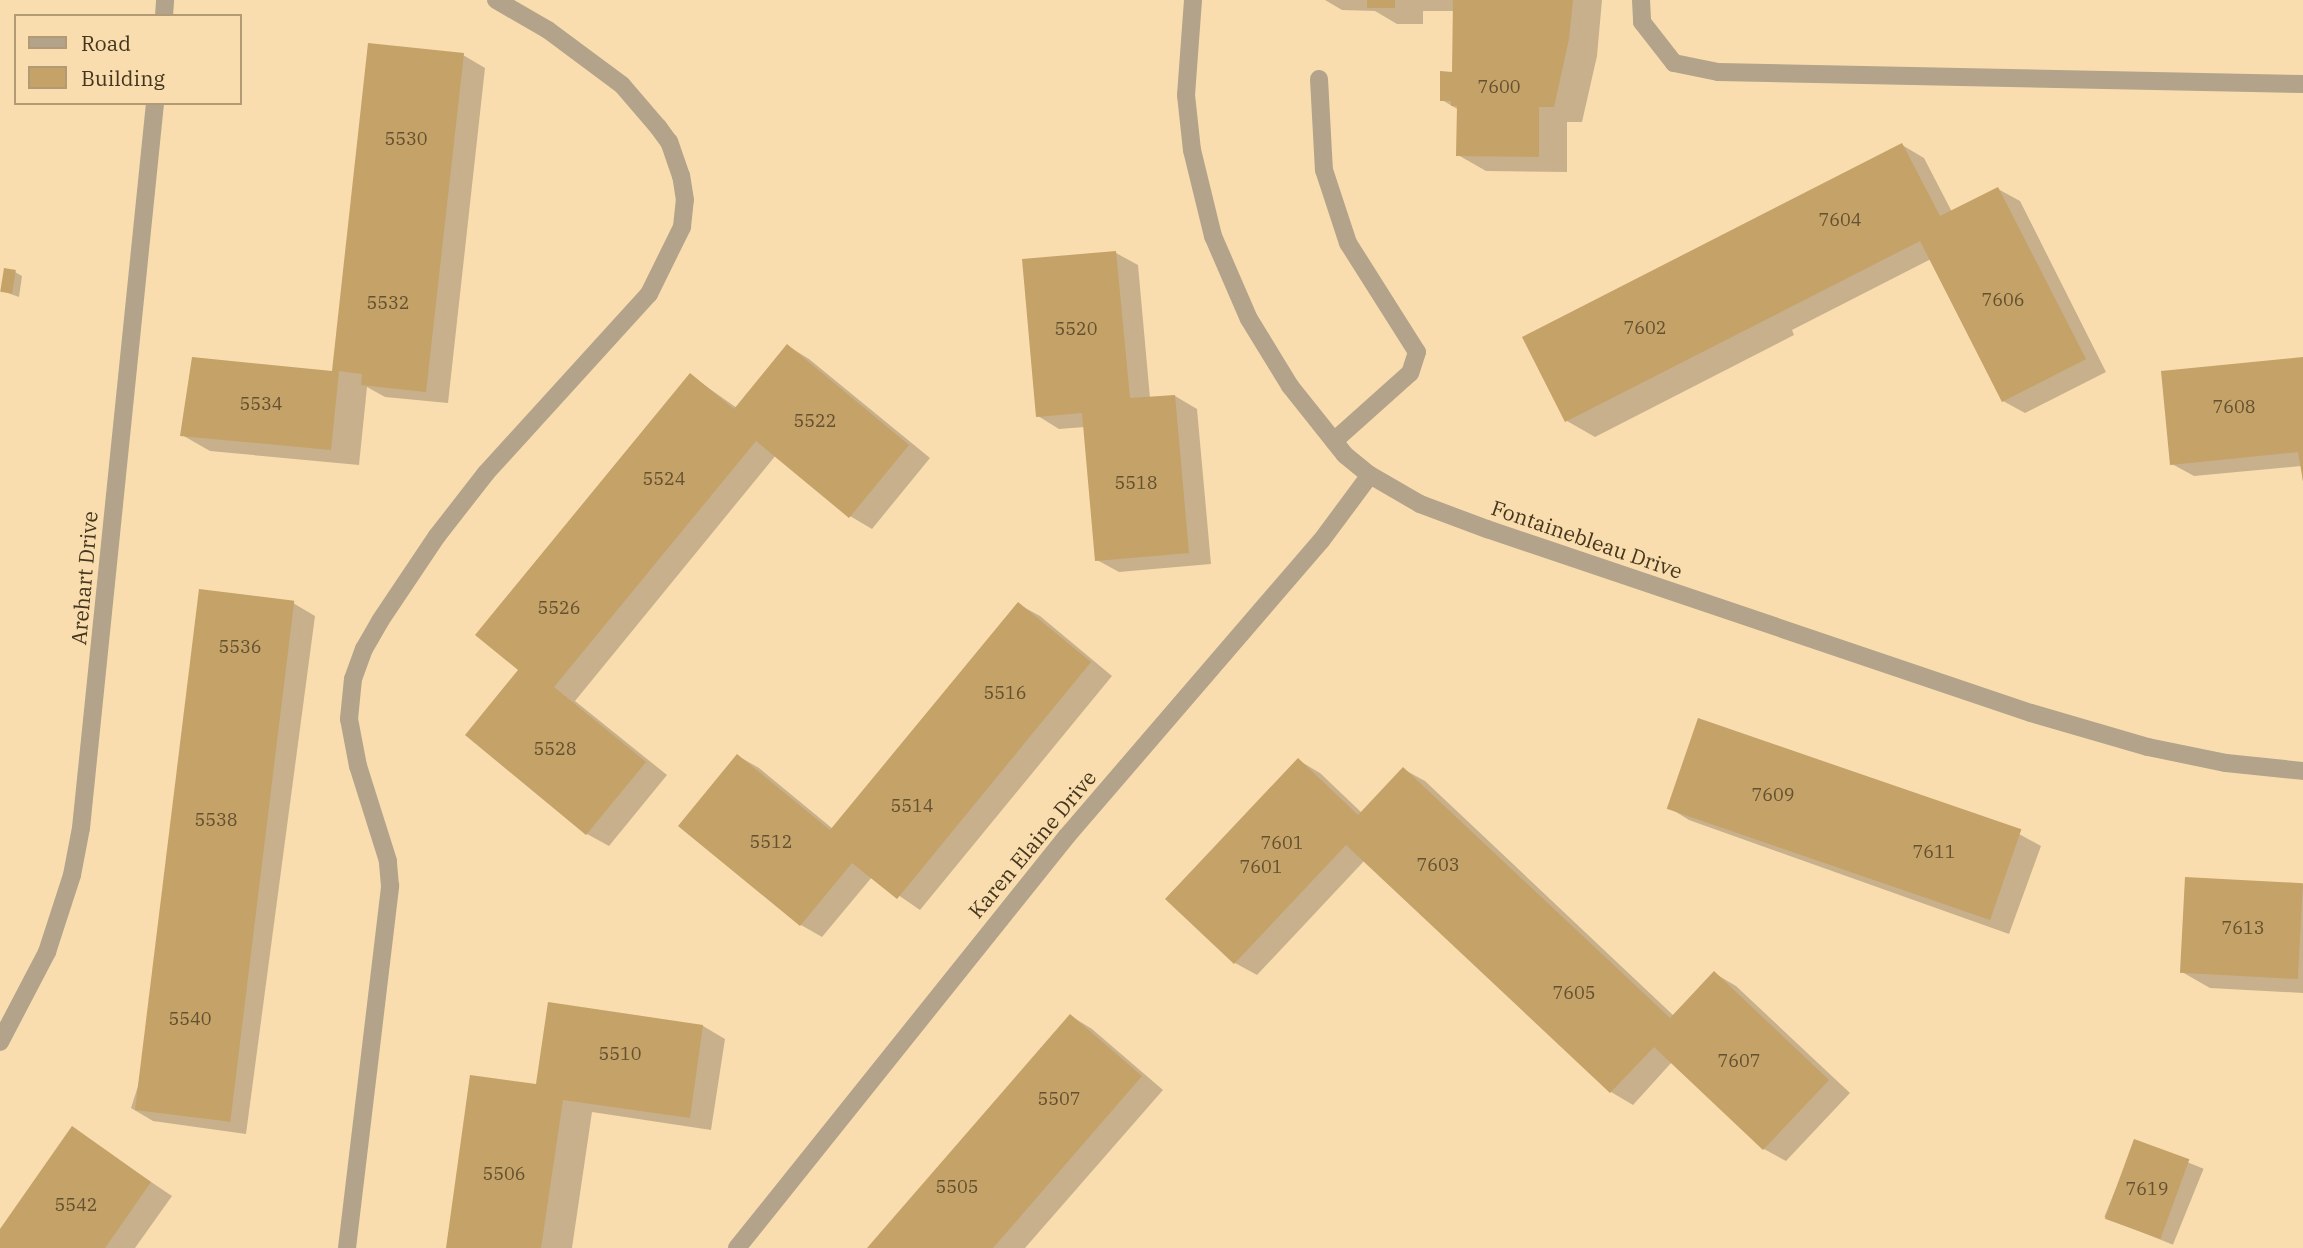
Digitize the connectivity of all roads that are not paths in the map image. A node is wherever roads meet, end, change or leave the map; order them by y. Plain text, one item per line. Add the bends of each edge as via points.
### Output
1 (496, 0) edge
2 (1193, 0) edge
3 (1642, 0) edge
4 (1320, 79) dead end
5 (2303, 84) edge
6 (155, 105) edge
7 (1334, 441) junction
8 (1370, 475) junction
9 (2303, 771) edge
10 (0, 1042) edge
11 (347, 1248) edge
12 (737, 1248) edge

1 - 11 street via 548,30 622,85 658,127 669,142 681,176 685,200 682,227 649,294 486,473 437,536 380,621 353,679 349,719 358,766 388,861 390,886
2 - 7 street, Fontainebleau Drive via 1186,95 1192,150 1213,236 1249,319 1290,386
3 - 5 street via 1642,22 1674,63 1718,72
4 - 7 street via 1324,170 1348,243 1417,352 1410,373
6 - 10 street, Arehart Drive via 81,828 47,952
7 - 8 street, Fontainebleau Drive
8 - 9 street, Fontainebleau Drive via 1420,505 2031,713 2148,747
8 - 12 street, Karen Elaine Drive via 1321,541 1067,836

